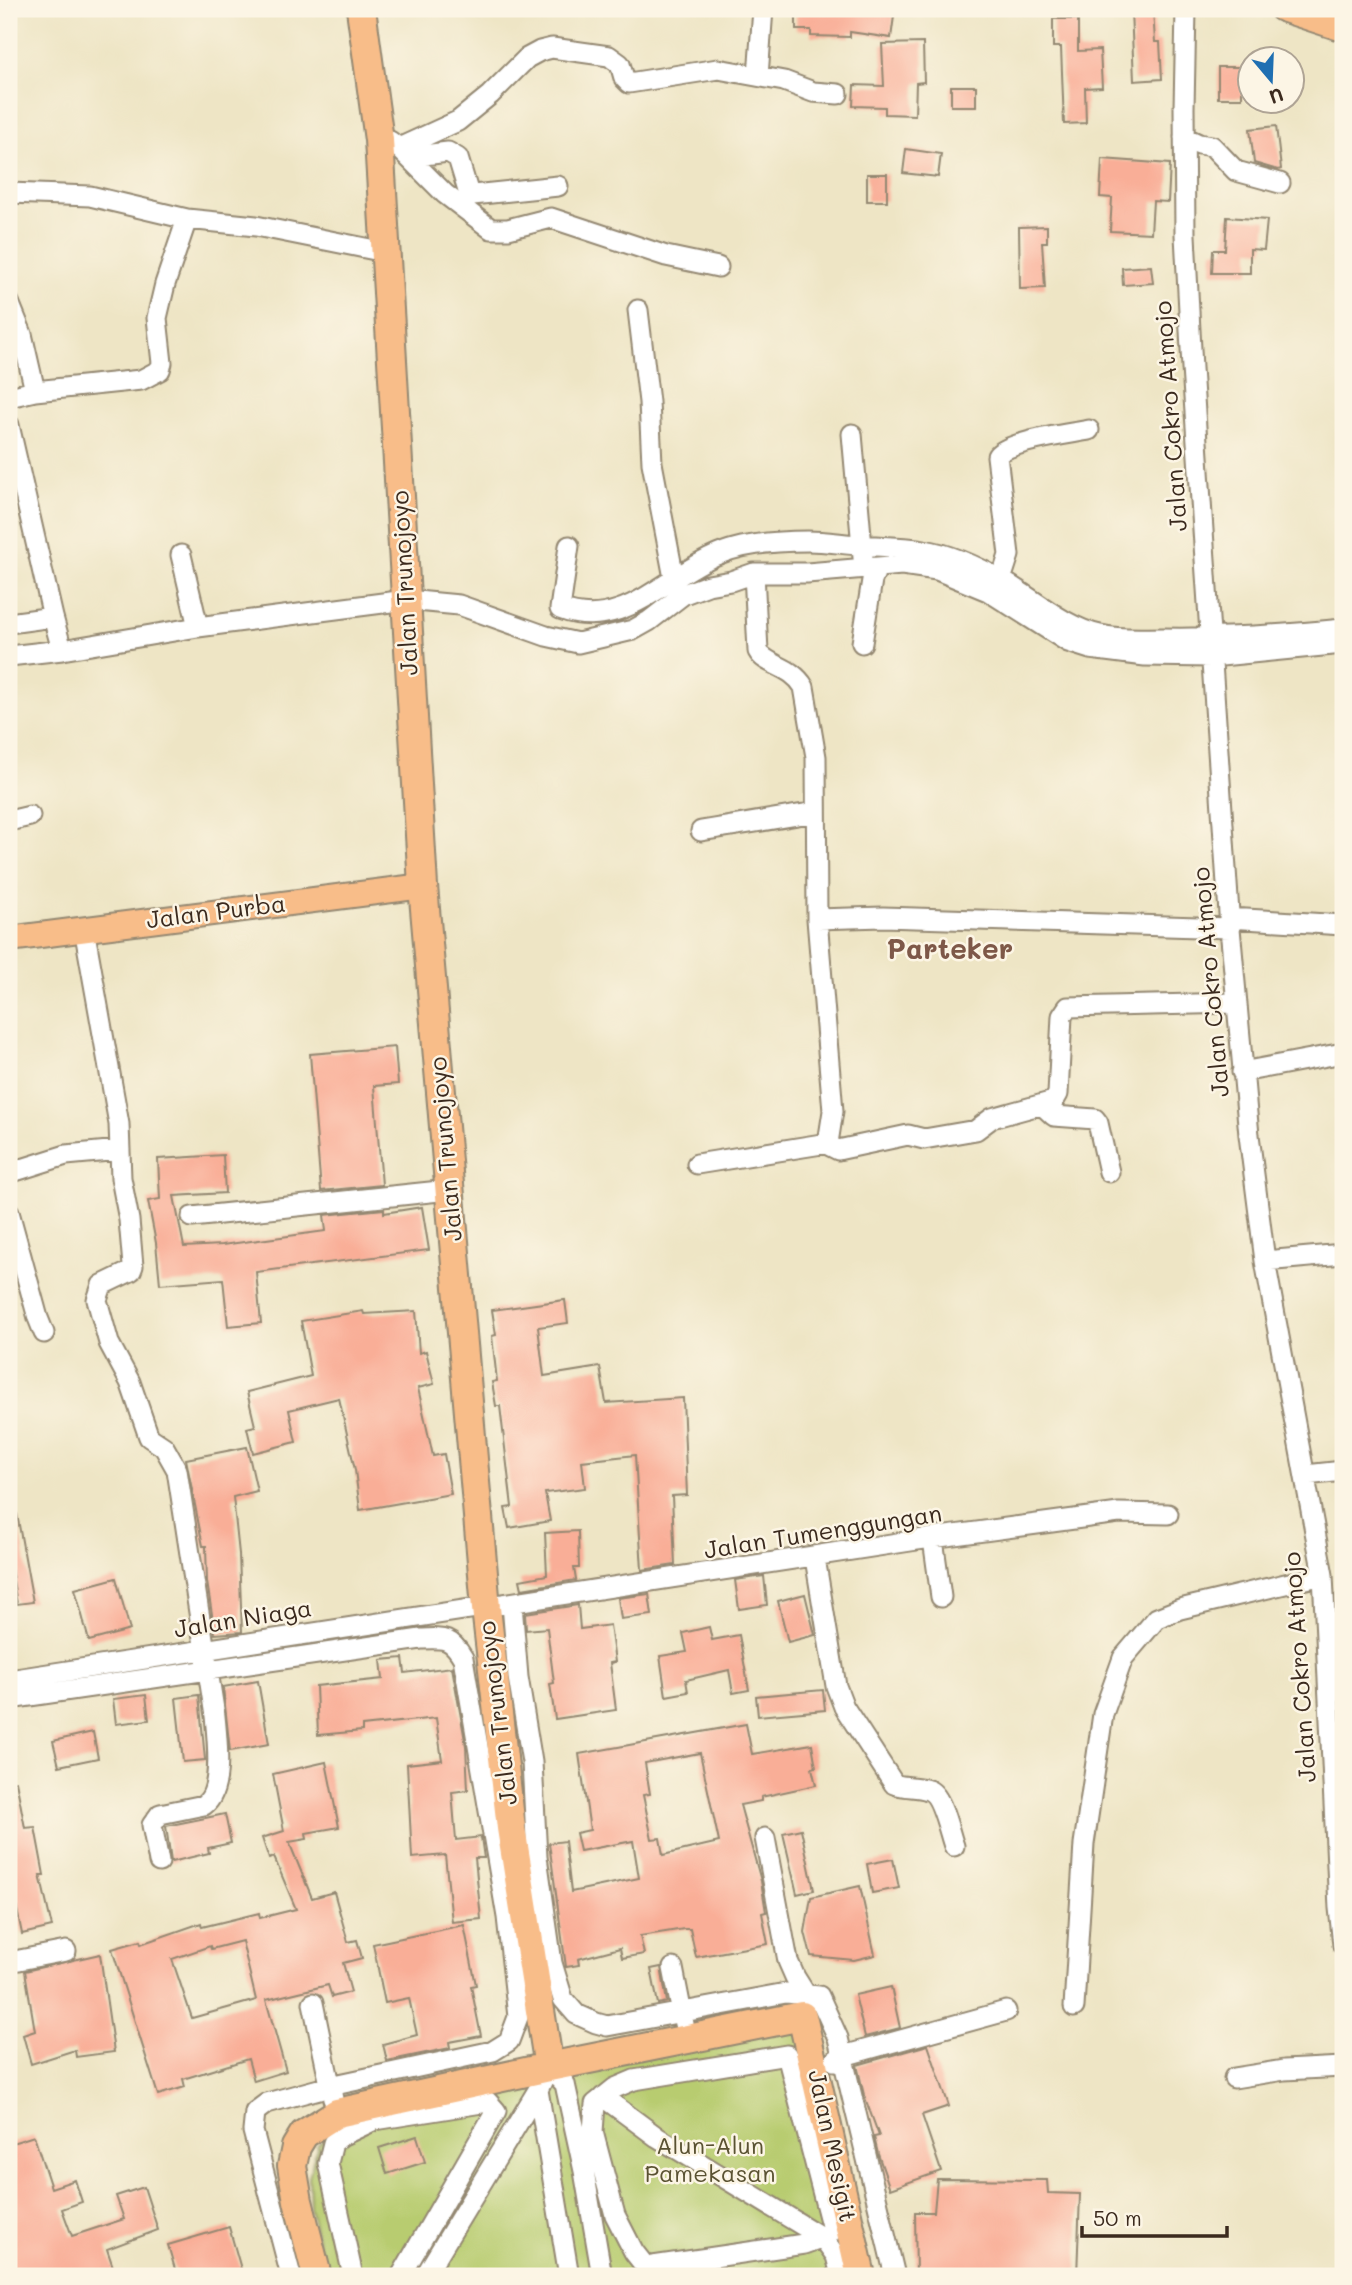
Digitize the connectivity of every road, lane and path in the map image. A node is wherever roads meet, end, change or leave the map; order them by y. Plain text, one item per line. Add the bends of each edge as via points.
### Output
1 (361, 9) edge
2 (763, 9) edge
3 (1186, 9) edge
4 (1282, 9) edge
5 (1335, 20) edge
6 (758, 76) junction
7 (838, 94) dead end
8 (1184, 136) junction
9 (391, 145) junction
10 (1280, 183) dead end
11 (558, 186) dead end
12 (9, 193) edge
13 (187, 219) junction
14 (384, 239) junction
15 (718, 267) dead end
16 (9, 302) edge
17 (638, 310) dead end
18 (35, 391) junction
19 (9, 397) edge
20 (9, 425) edge
21 (1089, 430) dead end
22 (852, 434) dead end
23 (569, 546) dead end
24 (181, 555) dead end
25 (865, 559) junction
26 (754, 573) junction
27 (674, 578) junction
28 (976, 578) junction
29 (1001, 580) junction
30 (406, 600) junction
31 (560, 609) junction
32 (53, 617) junction
33 (9, 623) edge
34 (198, 627) junction
35 (1343, 629) edge
36 (549, 637) junction
37 (1310, 640) junction
38 (862, 643) dead end
39 (1343, 644) edge
40 (1211, 648) junction
41 (62, 650) junction
42 (9, 656) edge
43 (816, 812) junction
44 (30, 816) dead end
45 (9, 821) edge
46 (701, 831) dead end
47 (422, 886) junction
48 (817, 919) junction
49 (1230, 923) junction
50 (1343, 925) edge
51 (84, 928) junction
52 (9, 939) edge
53 (1236, 1003) junction
54 (1343, 1054) edge
55 (1242, 1072) junction
56 (1042, 1105) junction
57 (828, 1143) junction
58 (120, 1150) junction
59 (697, 1164) dead end
60 (1109, 1172) dead end
61 (9, 1173) edge
62 (449, 1190) junction
63 (9, 1212) edge
64 (192, 1217) dead end
65 (1343, 1254) edge
66 (1265, 1261) junction
67 (44, 1333) dead end
68 (1343, 1471) edge
69 (1306, 1475) junction
70 (1168, 1514) dead end
71 (933, 1539) junction
72 (815, 1558) junction
73 (1323, 1575) junction
74 (941, 1597) dead end
75 (499, 1606) junction
76 (203, 1649) junction
77 (206, 1669) junction
78 (9, 1680) edge
79 (9, 1699) edge
80 (765, 1838) dead end
81 (954, 1846) dead end
82 (159, 1862) dead end
83 (1341, 1908) edge
84 (1343, 1945) edge
85 (66, 1951) dead end
86 (9, 1962) edge
87 (673, 1968) dead end
88 (313, 2003) dead end
89 (1074, 2007) dead end
90 (810, 2008) junction
91 (1006, 2011) dead end
92 (685, 2025) junction
93 (839, 2059) junction
94 (1343, 2067) edge
95 (544, 2078) junction
96 (1234, 2078) dead end
97 (603, 2097) junction
98 (333, 2100) junction
99 (834, 2162) junction
100 (823, 2238) junction
101 (649, 2272) edge
102 (291, 2276) edge
103 (317, 2276) edge
104 (353, 2276) edge
105 (401, 2276) edge
106 (425, 2276) edge
107 (569, 2276) edge
108 (602, 2276) edge
109 (845, 2276) edge
110 (895, 2276) edge

1 - 9 highway, Jalan Trunojoyo
2 - 6 street
3 - 8 street, Jalan Cokro Atmojo
4 - 5 main road
6 - 7 street via 813,92
6 - 9 street via 718,69 629,83 620,64 609,56 552,48 527,58 458,121
8 - 10 street via 1212,146 1236,172
8 - 40 street, Jalan Cokro Atmojo via 1185,235
9 - 11 street via 448,152 458,158 473,195
9 - 14 highway, Jalan Trunojoyo
9 - 15 street via 491,229 551,218 666,256
12 - 13 street via 90,196
13 - 14 street
13 - 18 street via 157,318 160,370 141,380
14 - 30 highway, Jalan Trunojoyo
16 - 18 street via 22,334
17 - 27 street via 652,463
18 - 19 street
20 - 32 street
21 - 29 street via 1018,445 997,456 1009,555
22 - 25 street
23 - 31 street
24 - 34 street
25 - 26 street via 807,573
25 - 27 street via 807,541 743,547 716,555
25 - 28 street via 925,550 945,555
25 - 38 street via 872,580
26 - 36 street via 684,594 633,630 578,643
26 - 43 street via 760,656 790,670 804,687 816,757
27 - 31 street via 612,614
28 - 29 street
28 - 40 street via 988,591 1068,642 1090,649 1145,656
29 - 40 street via 1077,628 1101,636
30 - 34 street
30 - 36 street via 459,605
30 - 47 highway, Jalan Trunojoyo
31 - 36 street
32 - 33 street
32 - 41 street
34 - 41 street
35 - 37 street
37 - 39 street
37 - 40 street
40 - 49 street, Jalan Cokro Atmojo
41 - 42 street
43 - 46 street
43 - 48 street
44 - 45 street
47 - 51 main road, Jalan Purba
47 - 62 highway, Jalan Trunojoyo
48 - 49 street
48 - 57 street via 832,1098
49 - 50 street
49 - 53 street, Jalan Cokro Atmojo
51 - 52 main road, Jalan Purba
51 - 58 street
53 - 55 street, Jalan Cokro Atmojo
53 - 56 street via 1068,1007 1062,1016 1058,1094 1054,1101
54 - 55 street
55 - 66 street, Jalan Cokro Atmojo
56 - 57 street via 992,1118 976,1130 924,1139 908,1135 838,1150
56 - 60 street via 1054,1116 1095,1119
57 - 59 street
58 - 61 street via 65,1154
58 - 76 street via 133,1266 102,1285 97,1300 108,1343 130,1382 149,1437 164,1447 177,1470
62 - 64 street
62 - 75 highway, Jalan Trunojoyo
63 - 67 street
65 - 66 street
66 - 69 street, Jalan Cokro Atmojo
68 - 69 street
69 - 73 street, Jalan Cokro Atmojo
70 - 71 street, Jalan Tumenggungan via 1119,1513
71 - 72 street, Jalan Tumenggungan
71 - 74 street
72 - 75 street, Jalan Tumenggungan
72 - 81 street via 836,1686 844,1707 894,1784 927,1789 937,1797
73 - 83 street, Jalan Cokro Atmojo
73 - 89 street via 1157,1618 1123,1658 1103,1714 1086,1831
75 - 76 street, Jalan Niaga
75 - 92 street via 518,1677 532,1762 541,1881 552,1963 563,1999 576,2014 596,2024
75 - 95 highway, Jalan Trunojoyo via 511,1828
76 - 77 street
76 - 78 street, Jalan Niaga
77 - 79 street
77 - 82 street via 218,1753 213,1793 204,1805 155,1818 152,1825
77 - 98 street via 443,1638 455,1644 463,1658 507,1917 518,2017 509,2041 493,2051
80 - 90 street via 788,1961
83 - 84 street, Jalan Cokro Atmojo
85 - 86 street
87 - 92 street
88 - 98 street
90 - 92 highway
90 - 93 street
90 - 99 highway, Jalan Mesigit
91 - 93 street
92 - 95 highway
93 - 99 street via 853,2152 847,2160
93 - 110 street
94 - 96 street
95 - 98 highway
95 - 106 street
95 - 107 street
95 - 108 street via 565,2084
97 - 100 street via 657,2137
97 - 100 street via 634,2080 787,2055 832,2229
97 - 101 street via 595,2104 596,2144 615,2216
98 - 102 street via 267,2103 255,2112 253,2131
98 - 103 highway via 304,2134 292,2166
99 - 109 highway, Jalan Mesigit
100 - 101 street
100 - 109 street
104 - 105 street via 328,2162 333,2143 375,2120 488,2102 496,2111

